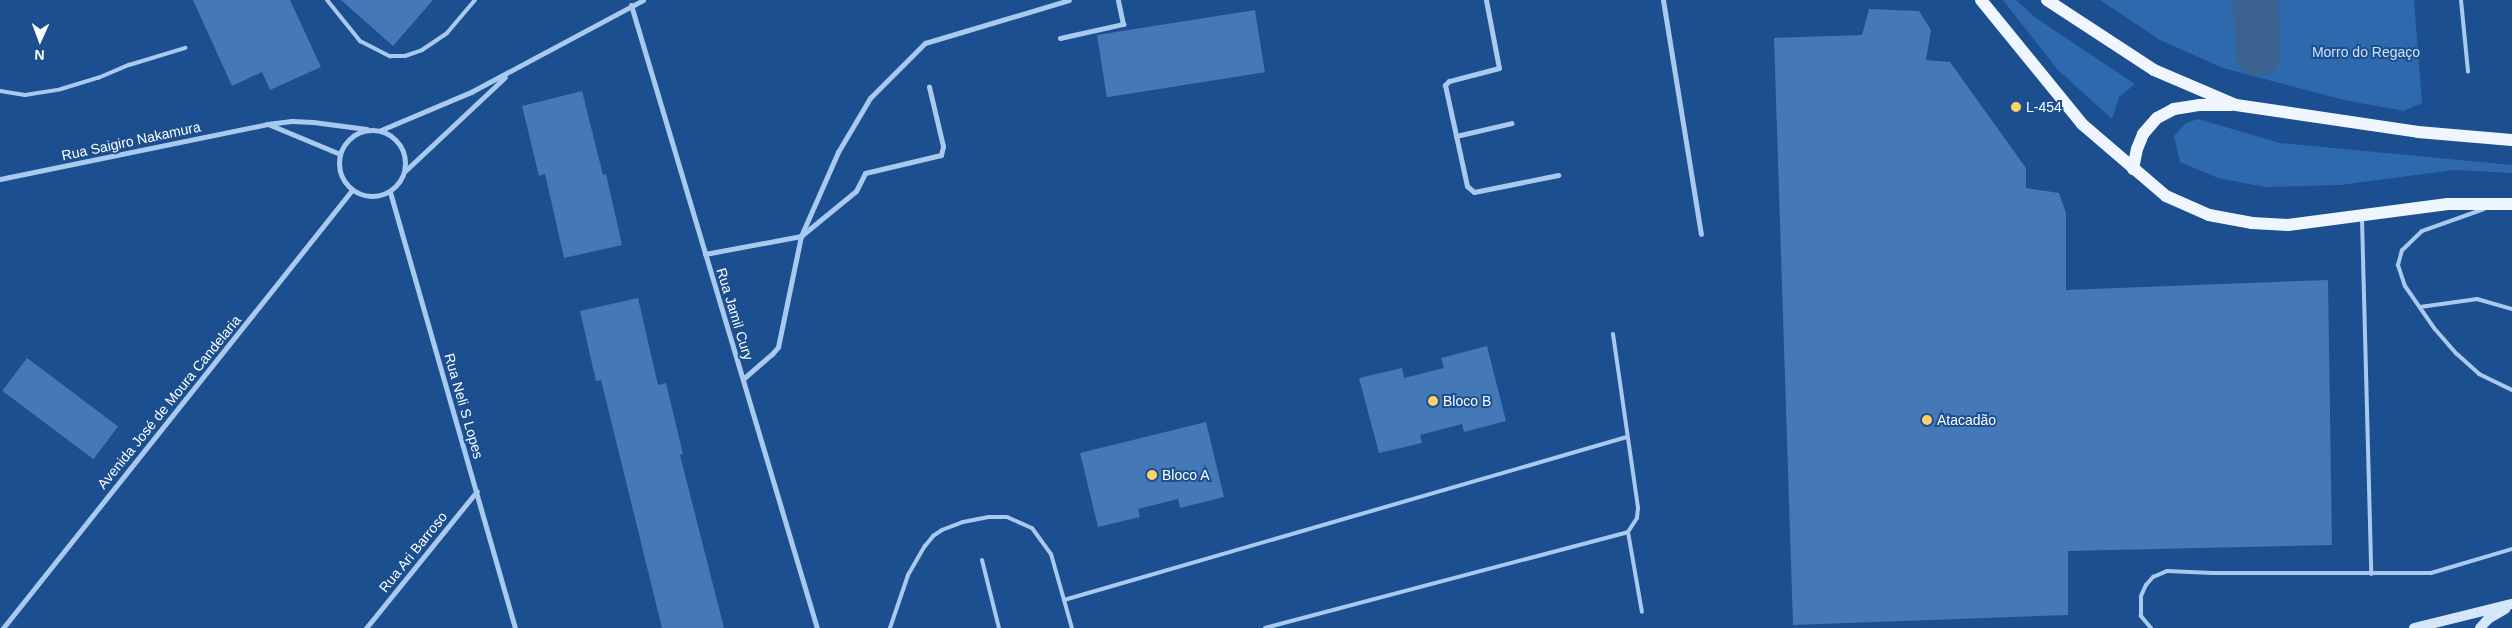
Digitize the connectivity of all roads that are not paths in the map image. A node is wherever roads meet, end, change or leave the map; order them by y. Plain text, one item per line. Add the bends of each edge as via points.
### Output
1 (327, 0) edge
2 (474, 0) edge
3 (643, 0) edge
4 (1069, 0) edge
5 (1118, 0) edge
6 (1486, 0) edge
7 (1662, 0) edge
8 (1981, 0) edge
9 (2047, 0) edge
10 (2460, 0) edge
11 (630, 3) edge
12 (1060, 38) dead end
13 (185, 48) dead end
14 (2468, 72) dead end
15 (509, 73) junction
16 (929, 88) dead end
17 (0, 91) edge
18 (2236, 105) junction
19 (1512, 122) dead end
20 (267, 124) junction
21 (367, 129) junction
22 (380, 130) junction
23 (1456, 136) junction
24 (2512, 140) edge
25 (340, 154) junction
26 (2133, 169) junction
27 (405, 171) junction
28 (1558, 175) dead end
29 (0, 179) edge
30 (352, 190) junction
31 (390, 192) junction
32 (2498, 204) junction
33 (2512, 204) edge
34 (2361, 214) junction
35 (1701, 234) dead end
36 (802, 236) junction
37 (705, 254) junction
38 (2420, 307) junction
39 (2512, 309) edge
40 (1613, 334) dead end
41 (743, 379) junction
42 (2512, 390) edge
43 (1627, 437) junction
44 (477, 491) junction
45 (1628, 532) junction
46 (2512, 549) edge
47 (982, 560) dead end
48 (2371, 574) junction
49 (1064, 600) junction
50 (2512, 604) edge
51 (1642, 612) dead end
52 (3, 628) edge
53 (366, 628) edge
54 (515, 628) edge
55 (817, 628) edge
56 (890, 628) edge
57 (999, 628) edge
58 (1072, 628) edge
59 (1265, 628) edge
60 (2151, 628) edge
61 (2414, 628) edge
62 (2480, 628) edge

1 - 2 lane via 360,42 390,56 405,56 447,33
3 - 11 street
4 - 36 street via 925,43 870,98 838,152
5 - 12 street via 1123,24
6 - 23 street via 1499,68 1449,81 1445,85
7 - 35 street
8 - 26 main road via 2082,124
9 - 18 main road via 2154,70
10 - 14 lane
11 - 15 street
11 - 37 street, Rua Jamil Cury
13 - 17 lane via 61,89 25,95
15 - 22 street
15 - 27 street
16 - 36 street via 943,146 941,155 865,173 856,191
18 - 24 main road via 2418,132
18 - 26 main road via 2174,109 2157,118 2143,134
19 - 23 street
20 - 21 street, Rua Saigiro Nakamura via 314,122
20 - 25 street
20 - 29 street, Rua Saigiro Nakamura
21 - 22 street
21 - 25 street via 345,142
22 - 27 street via 392,135 401,145 406,158
23 - 28 street via 1467,186 1474,192
25 - 30 street via 339,168 343,180
26 - 34 main road via 2166,196 2209,215 2252,223 2288,225
27 - 31 street via 400,183
30 - 31 street via 378,196
30 - 52 street, Avenida José de Moura Candelaria
31 - 44 street, Rua Neli S Lopes
32 - 33 main road
32 - 34 main road via 2448,204
32 - 38 lane via 2422,230 2406,244 2399,258 2401,280
34 - 48 lane
36 - 37 street
36 - 41 street via 778,346
37 - 41 street, Rua Jamil Cury
38 - 39 lane via 2477,299
38 - 42 lane via 2465,363 2479,374
40 - 43 lane
41 - 55 street, Rua Jamil Cury
43 - 45 lane via 1638,508
43 - 49 lane
44 - 53 street, Rua Ari Barroso
44 - 54 street, Rua Neli S Lopes
45 - 51 lane
45 - 59 lane
46 - 48 lane via 2431,573
47 - 57 lane
48 - 60 lane via 2167,571 2153,577 2141,596 2141,616
49 - 56 lane via 1051,554 1032,528 1007,517 989,517 963,522 933,536 908,575
49 - 58 lane
50 - 61 main road
50 - 62 main road

